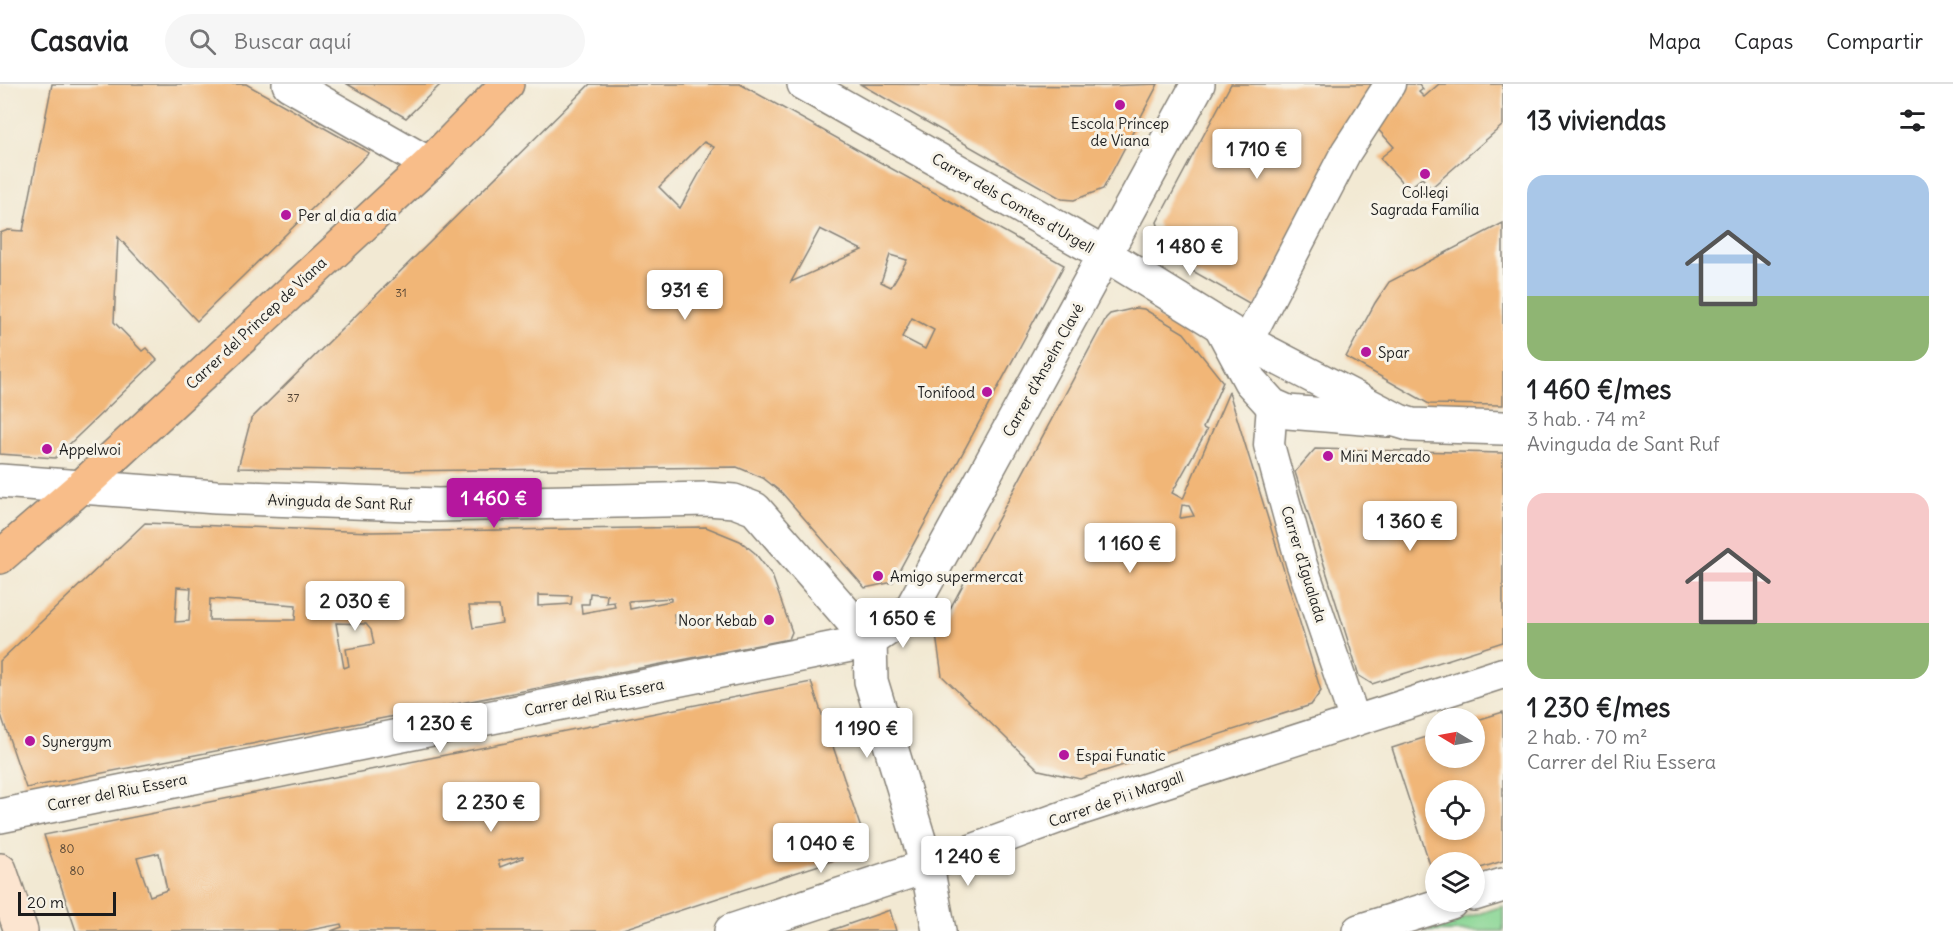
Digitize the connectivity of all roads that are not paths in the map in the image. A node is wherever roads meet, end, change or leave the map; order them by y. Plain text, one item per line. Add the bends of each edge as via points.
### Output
1 (289, 84) edge
2 (507, 84) edge
3 (804, 84) edge
4 (1198, 84) edge
5 (1390, 84) edge
6 (429, 164) junction
7 (1106, 255) junction
8 (1234, 333) junction
9 (1272, 405) junction
10 (1399, 421) junction
11 (1503, 428) edge
12 (0, 481) edge
13 (81, 487) junction
14 (0, 557) edge
15 (870, 641) junction
16 (1503, 673) edge
17 (1355, 721) junction
18 (0, 816) edge
19 (927, 866) junction
20 (0, 870) edge
21 (1503, 885) edge
22 (1485, 891) edge
23 (1425, 910) edge
24 (21, 931) edge
25 (730, 931) edge
26 (939, 931) edge
27 (960, 931) edge
28 (1359, 931) edge

1 - 6 street
2 - 6 main road, Carrer del Princep de Viana
3 - 7 street, Carrer dels Comtes d'Urgell
4 - 7 street, Carrer d'Anselm Clavé
5 - 8 street
6 - 13 main road, Carrer del Princep de Viana
7 - 8 street, Carrer dels Comtes d'Urgell
7 - 15 street, Carrer d'Anselm Clavé via 908,615
8 - 9 street via 1250,381
8 - 10 street, Carrer dels Comtes d'Urgell
9 - 10 street, Carrer dels Comtes d'Urgell via 1288,412
9 - 17 street, Carrer d'Igualada via 1269,445 1301,562
10 - 11 street, Carrer dels Comtes d'Urgell via 1412,425
12 - 13 street, Avinguda de Sant Ruf
13 - 14 main road, Carrer del Princep de Viana
13 - 15 street, Avinguda de Sant Ruf via 216,497 438,505 734,501 755,509
15 - 18 street, Carrer del Riu Essera
15 - 19 street via 871,681
16 - 17 street, Carrer de Pi i Margall
17 - 19 street, Carrer de Pi i Margall via 1083,809
19 - 25 street, Carrer de Pi i Margall
19 - 26 street
19 - 27 street
20 - 24 main road
21 - 22 street
23 - 28 street

